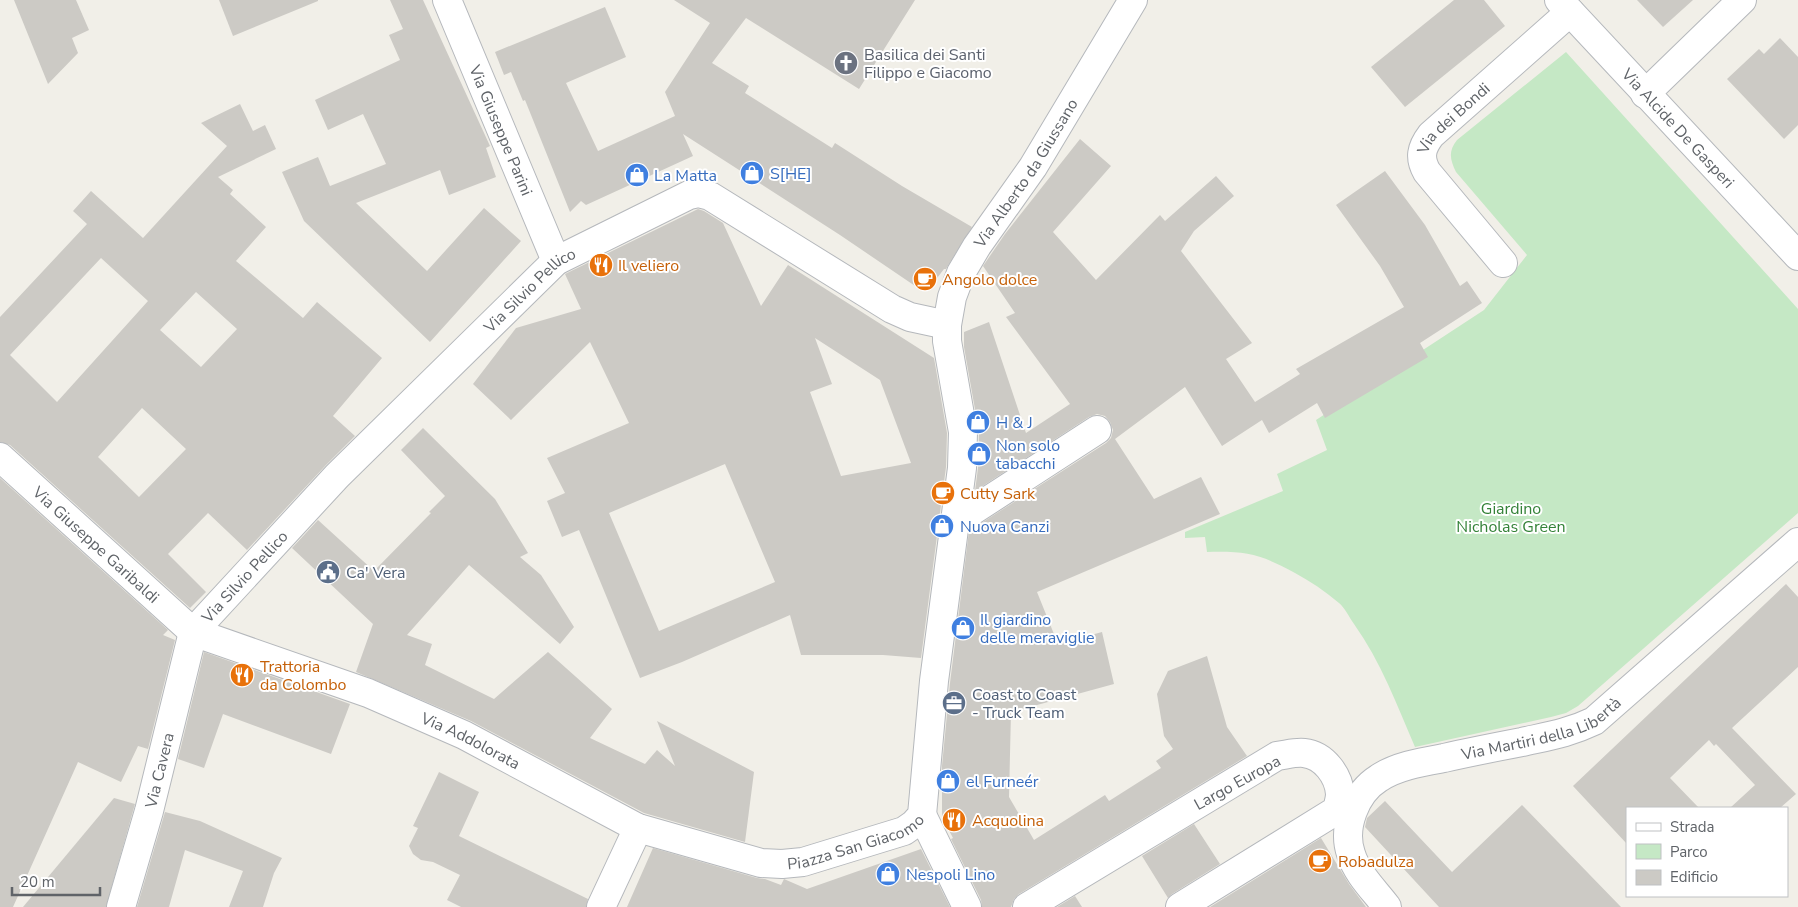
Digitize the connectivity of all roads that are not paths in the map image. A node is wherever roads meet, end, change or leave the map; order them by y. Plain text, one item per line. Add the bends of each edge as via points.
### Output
1 (447, 0) edge
2 (1133, 0) edge
3 (1742, 0) edge
4 (1564, 6) edge
5 (1645, 94) junction
6 (1798, 256) edge
7 (556, 261) junction
8 (1503, 263) dead end
9 (947, 325) junction
10 (1097, 430) dead end
11 (0, 457) edge
12 (955, 522) junction
13 (1798, 542) edge
14 (193, 632) junction
15 (934, 681) joint
16 (922, 815) junction
17 (638, 828) junction
18 (742, 858) joint
19 (121, 907) edge
20 (600, 907) edge
21 (967, 907) edge
22 (1027, 907) edge
23 (1180, 907) edge
24 (1387, 907) edge

1 - 7 street, Via Giuseppe Parini
2 - 9 street, Via Alberto da Giussano via 1033,167 961,273
3 - 5 street
4 - 5 street, Via Alcide De Gasperi
4 - 8 street, Via dei Bondi via 1431,135 1422,150 1422,164 1427,172
5 - 6 street, Via Alcide De Gasperi
7 - 9 street, Via Silvio Pellico via 698,193 710,196 892,309 910,317
7 - 14 street, Via Silvio Pellico via 337,476
9 - 12 street, Via Alberto da Giussano via 963,432
10 - 12 street
11 - 14 street, Via Giuseppe Garibaldi
12 - 15 street, Via Alberto da Giussano
13 - 24 street, Via Martiri della Libertà via 1594,721 1570,732 1413,764 1379,778 1364,790 1355,805 1347,839 1360,873
14 - 17 street, Via Addolorata via 368,693 456,731
14 - 19 street, Via Cavera via 149,811
15 - 16 street, Piazza San Giacomo
16 - 18 street, Piazza San Giacomo via 904,831 803,862 761,863
16 - 21 street
17 - 18 street, Via Addolorata
17 - 20 street
22 - 23 street, Largo Europa via 1277,756 1306,753 1331,769 1340,795 1337,810

